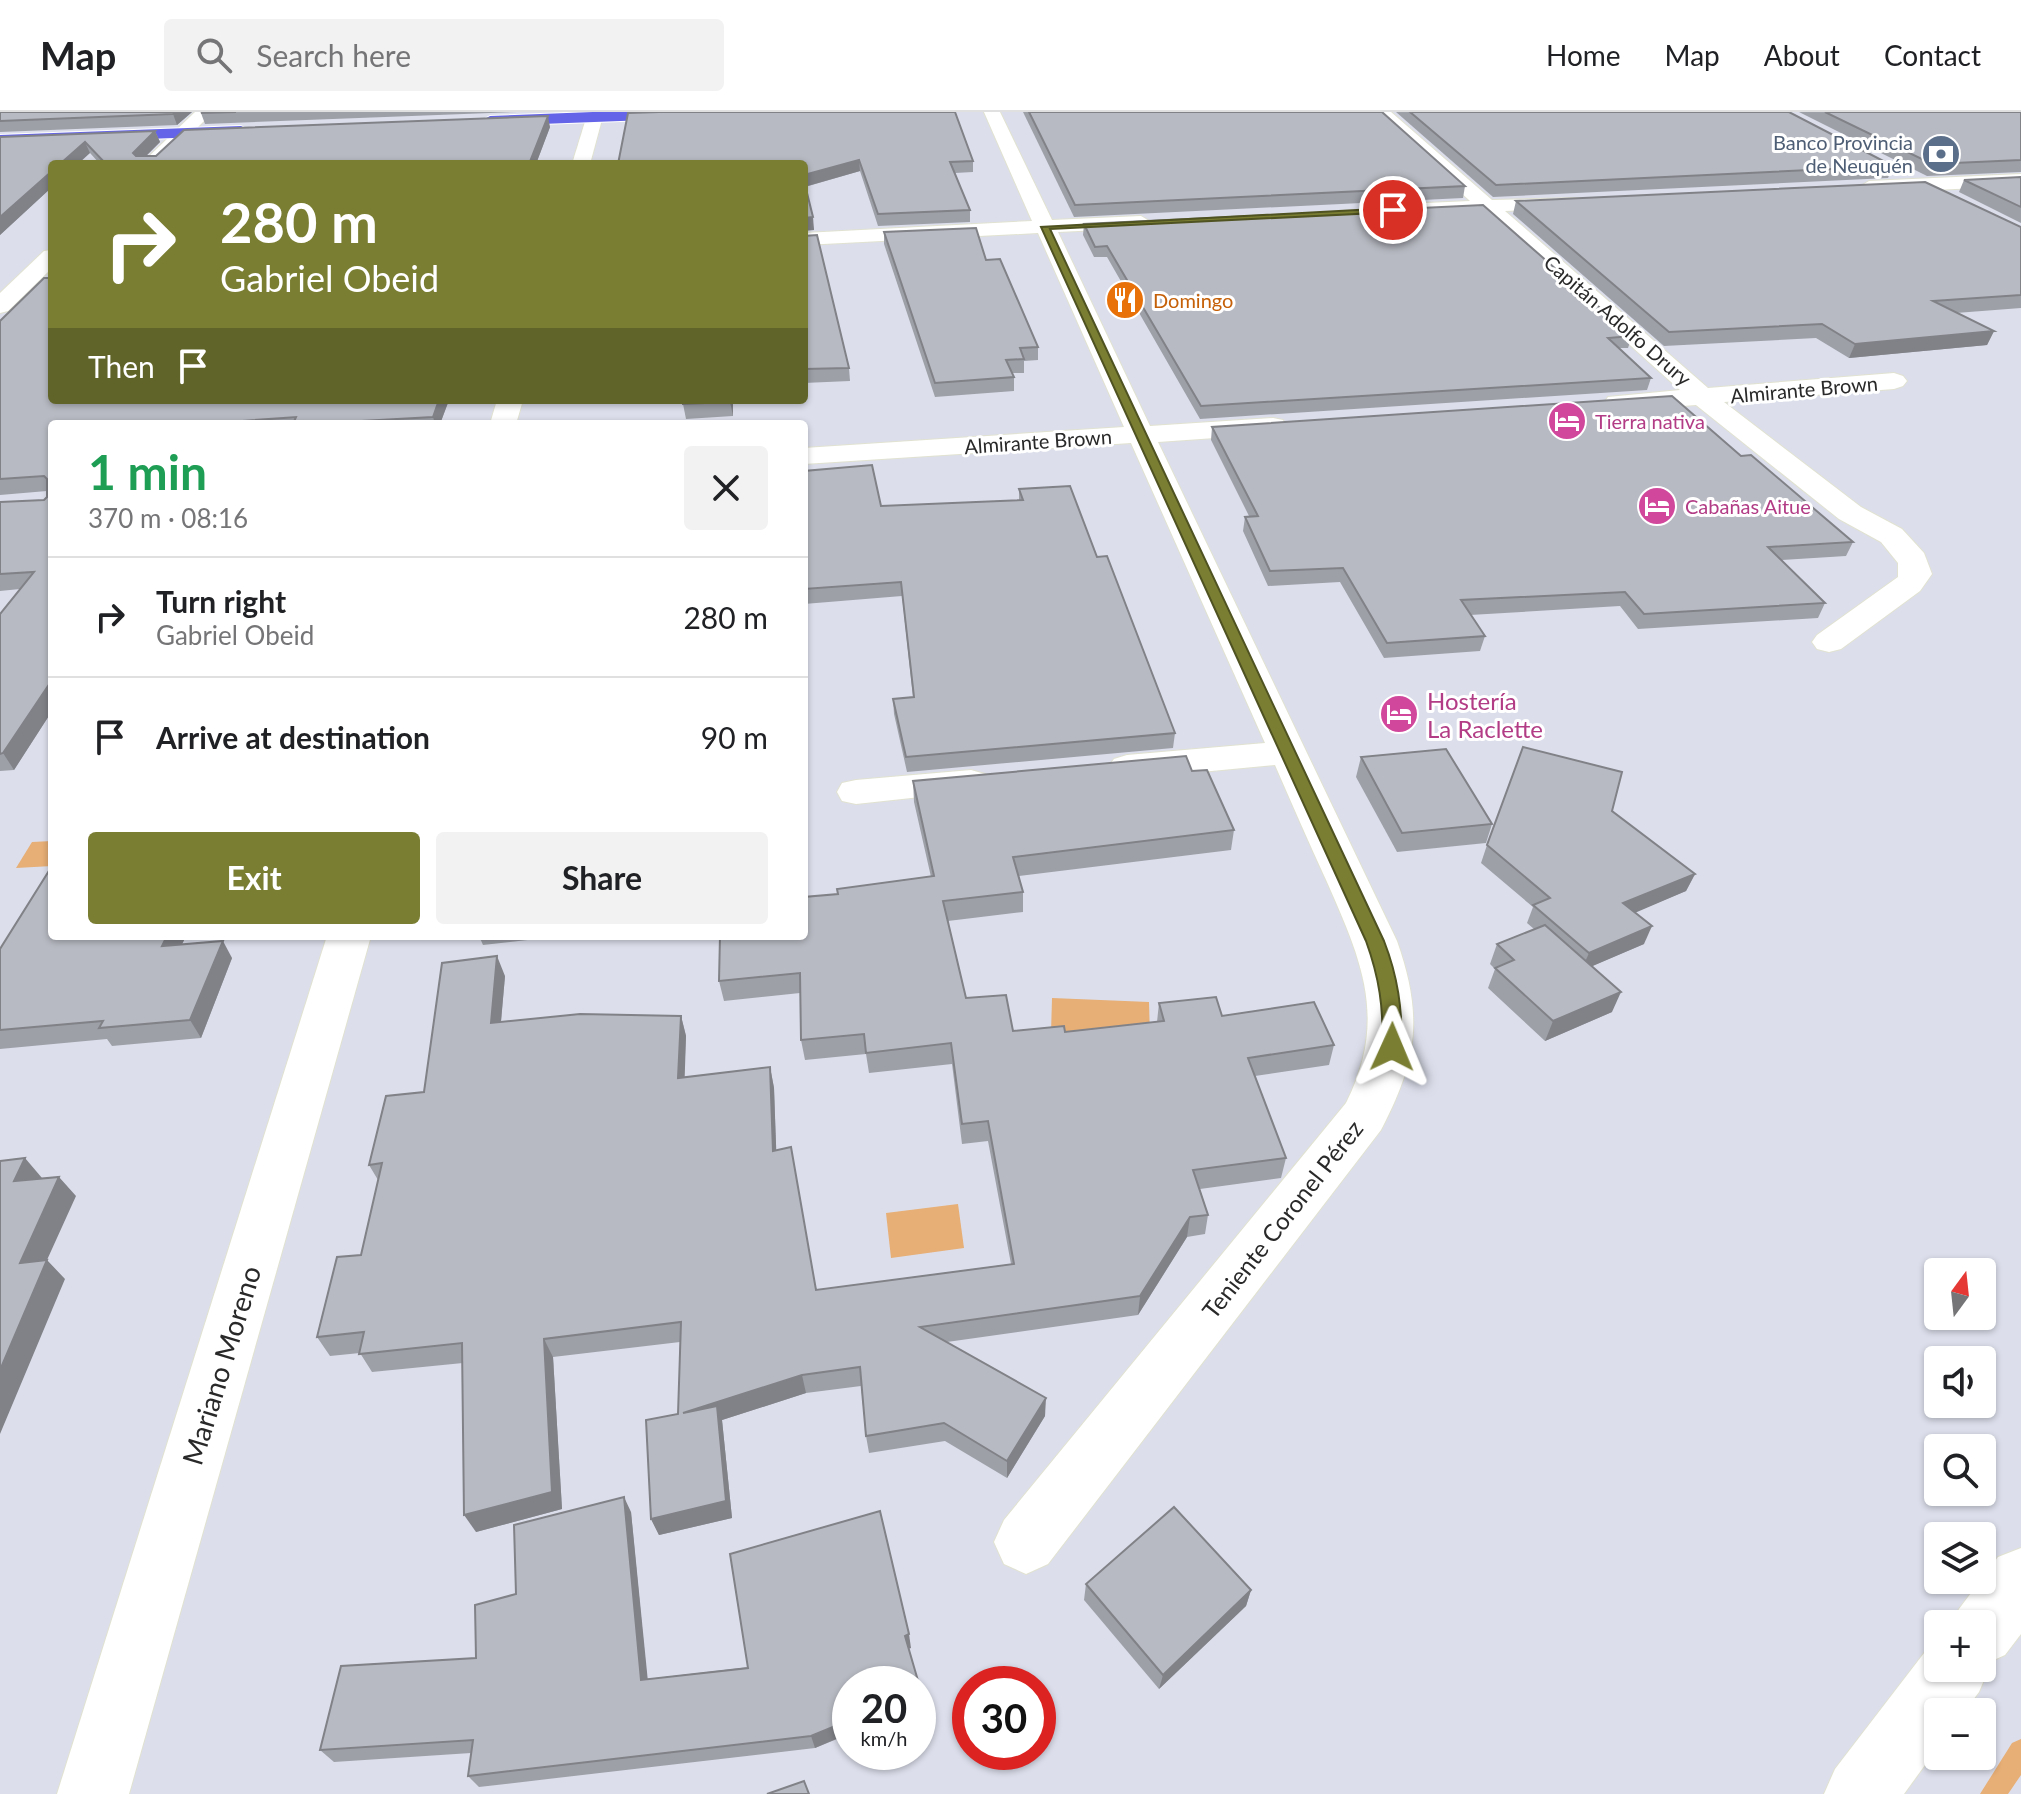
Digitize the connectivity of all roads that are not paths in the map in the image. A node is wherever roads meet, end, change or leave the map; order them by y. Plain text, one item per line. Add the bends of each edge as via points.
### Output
1 (205, 112) edge
2 (727, 112) edge
3 (992, 112) edge
4 (1381, 112) edge
5 (596, 115) edge
6 (468, 122) edge
7 (262, 130) edge
8 (182, 133) junction
9 (0, 140) edge
10 (154, 160) edge
11 (582, 160) edge
12 (1893, 170) edge
13 (2021, 180) edge
14 (1921, 185) junction
15 (1844, 188) edge
16 (1597, 200) edge
17 (1488, 206) junction
18 (1964, 206) edge
19 (1409, 209) edge
20 (1156, 222) edge
21 (1045, 227) junction
22 (808, 239) edge
23 (42, 275) edge
24 (0, 277) edge
25 (0, 306) edge
26 (1894, 381) dead end
27 (1705, 397) junction
28 (1596, 404) edge
29 (1298, 424) edge
30 (1141, 435) junction
31 (808, 456) edge
32 (1829, 642) dead end
33 (1288, 752) junction
34 (1087, 771) edge
35 (1010, 778) edge
36 (856, 792) dead end
37 (348, 940) edge
38 (1026, 1542) dead end
39 (2021, 1580) edge
40 (1996, 1613) edge
41 (1944, 1682) edge
42 (93, 1794) edge
43 (1860, 1794) edge

1 - 8 street
2 - 5 main road
3 - 21 street, Teniente Coronel Pérez
4 - 17 street, Capitán Adolfo Drury
5 - 6 main road
5 - 11 street
7 - 8 main road
8 - 9 main road
8 - 10 street
12 - 14 street
13 - 14 street
14 - 15 street
14 - 18 street
16 - 17 street
17 - 19 street
17 - 27 street, Capitán Adolfo Drury
20 - 21 street
21 - 22 street
21 - 30 street, Teniente Coronel Pérez
23 - 24 street
23 - 25 street
26 - 27 street, Almirante Brown
27 - 28 street, Almirante Brown
27 - 32 street, Capitán Adolfo Drury via 1850,513 1897,541 1914,561 1916,574 1909,584
29 - 30 street, Almirante Brown
30 - 31 street, Almirante Brown
30 - 33 street, Teniente Coronel Pérez
33 - 34 street
33 - 38 street, Teniente Coronel Pérez via 1387,972 1392,1047 1382,1081 1364,1116
35 - 36 street
37 - 42 street, Mariano Moreno
39 - 40 street
41 - 43 street

